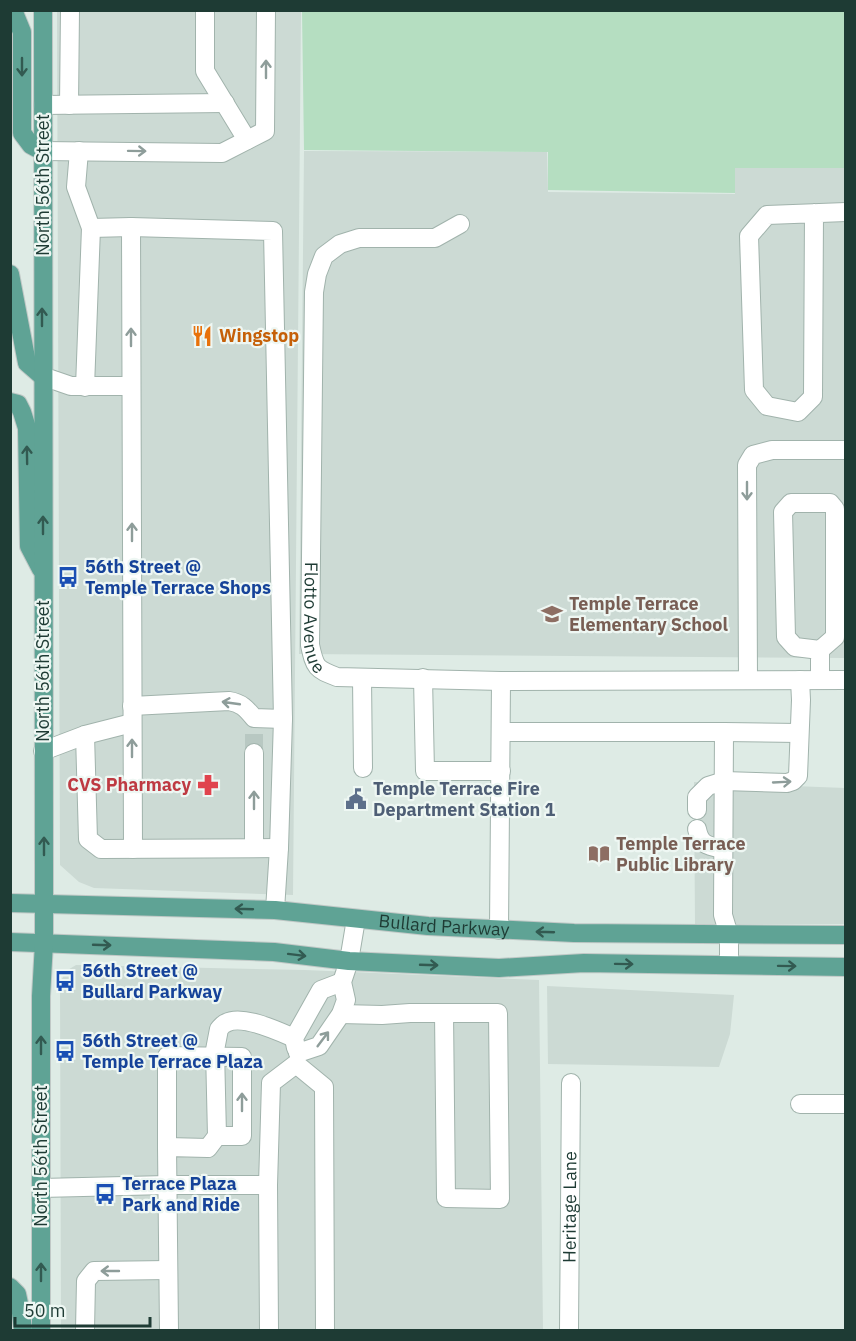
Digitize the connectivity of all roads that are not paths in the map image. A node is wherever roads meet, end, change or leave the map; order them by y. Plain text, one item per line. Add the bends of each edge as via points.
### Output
1 (13, 10) edge
2 (43, 10) edge
3 (70, 10) edge
4 (205, 10) edge
5 (266, 10) edge
6 (225, 103) junction
7 (43, 105) junction
8 (69, 105) junction
9 (247, 140) junction
10 (42, 151) junction
11 (79, 151) junction
12 (846, 212) edge
13 (814, 213) junction
14 (460, 224) dead end
15 (131, 227) junction
16 (91, 228) junction
17 (10, 274) edge
18 (42, 376) junction
19 (131, 386) junction
20 (85, 387) junction
21 (10, 402) edge
22 (846, 450) edge
23 (43, 573) junction
24 (819, 650) junction
25 (362, 678) junction
26 (423, 678) junction
27 (748, 680) junction
28 (800, 680) junction
29 (820, 680) junction
30 (846, 680) edge
31 (501, 681) junction
32 (132, 714) junction
33 (283, 719) junction
34 (501, 732) junction
35 (724, 732) junction
36 (799, 733) junction
37 (85, 735) junction
38 (43, 751) junction
39 (254, 753) tunnel mouth
40 (363, 768) dead end
41 (501, 771) junction
42 (724, 781) junction
43 (697, 810) dead end
44 (697, 829) dead end
45 (254, 848) junction
46 (279, 848) junction
47 (133, 849) junction
48 (723, 849) junction
49 (10, 903) edge
50 (43, 904) junction
51 (275, 910) junction
52 (356, 919) junction
53 (499, 930) junction
54 (729, 934) junction
55 (846, 934) edge
56 (10, 942) edge
57 (44, 943) junction
58 (349, 961) junction
59 (729, 965) junction
60 (846, 967) edge
61 (342, 982) junction
62 (444, 1013) junction
63 (341, 1014) junction
64 (296, 1052) junction
65 (216, 1056) junction
66 (571, 1083) dead end
67 (800, 1104) dead end
68 (846, 1104) edge
69 (217, 1136) junction
70 (167, 1147) junction
71 (167, 1185) junction
72 (268, 1185) junction
73 (41, 1188) junction
74 (168, 1270) junction
75 (10, 1287) edge
76 (23, 1330) edge
77 (41, 1330) edge
78 (85, 1330) edge
79 (169, 1330) edge
80 (269, 1330) edge
81 (325, 1330) edge
82 (569, 1330) edge

1 -> 10 main road via 22,32 22,133
2 - 7 main road, North 56th Street
3 - 8 street
4 - 6 street via 205,71
9 -> 5 street via 266,131
6 - 8 street
6 - 9 street
7 - 8 street
7 - 10 main road, North 56th Street
11 -> 9 street via 222,153
10 - 11 street
18 -> 10 main road, North 56th Street
11 - 16 street via 76,187
12 - 13 street
13 - 13 street via 767,215 749,236 754,390 767,406 798,412 813,397
14 - 25 street, Flotto Avenue via 435,238 359,238 340,244 324,256 317,274 310,645 320,670 337,677
15 - 16 street
19 -> 15 street
15 - 33 street via 273,231
16 - 20 street
17 - 18 main road via 27,363
18 - 20 street
23 -> 18 main road, North 56th Street
19 - 20 street
32 -> 19 street
23 -> 21 main road via 29,546 27,428 18,404
22 -> 27 street via 772,450 753,455 747,465
23 - 38 main road, North 56th Street
24 - 24 street via 795,648 786,637 783,512 792,503 830,503 835,509 835,637
24 - 29 street
25 - 26 street, Flotto Avenue
25 - 40 street
26 - 31 street, Flotto Avenue
26 - 41 street via 425,771
27 - 28 street, Flotto Avenue
27 - 31 street, Flotto Avenue
28 - 29 street, Flotto Avenue
28 - 36 street
29 - 30 street, Flotto Avenue
31 - 34 street
33 -> 32 street via 254,726 244,706 229,701
32 - 37 street
47 -> 32 street
33 - 46 street
34 - 35 street
34 - 41 street
35 - 36 street
35 - 42 street
42 -> 36 street via 793,781 799,771
37 - 38 street
37 - 47 street via 88,838 101,849
50 -> 38 main road, North 56th Street
45 -> 39 street
41 - 53 street
42 - 43 street via 703,790 697,797
42 - 48 street
44 - 48 street via 698,838 704,843
45 - 46 street
45 - 47 street
46 - 51 street
48 - 54 street via 723,915
49 - 50 main road, Bullard Parkway
51 -> 50 main road, Bullard Parkway
50 - 57 main road, North 56th Street
51 - 52 main road, Bullard Parkway
52 - 53 main road, Bullard Parkway
52 - 58 street
54 -> 53 main road, Bullard Parkway
54 - 55 main road, Bullard Parkway
54 - 59 street
56 - 57 main road, Bullard Parkway
57 -> 58 main road, Bullard Parkway via 274,952
73 -> 57 main road, North 56th Street
58 -> 59 main road, Bullard Parkway via 499,968 584,963
58 - 61 street
59 -> 60 main road, Bullard Parkway
61 - 63 street via 346,1000
61 - 64 street via 321,990
62 - 62 street via 498,1013 500,1199 446,1198
62 - 63 street
64 -> 63 street via 319,1046
64 - 65 street via 271,1028 234,1021 219,1029
64 - 72 street via 271,1083
64 - 81 street via 324,1088
65 - 69 street
69 -> 65 street via 242,1136 242,1057
65 - 70 street via 167,1056
66 - 82 street, Heritage Lane
67 - 68 street
69 - 70 street via 208,1148
70 - 71 street
71 - 72 street
71 - 73 street
71 - 74 street
72 - 80 street
77 -> 73 main road, North 56th Street
74 -> 78 street via 94,1271 86,1281
74 - 79 street
75 - 76 main road via 17,1294

